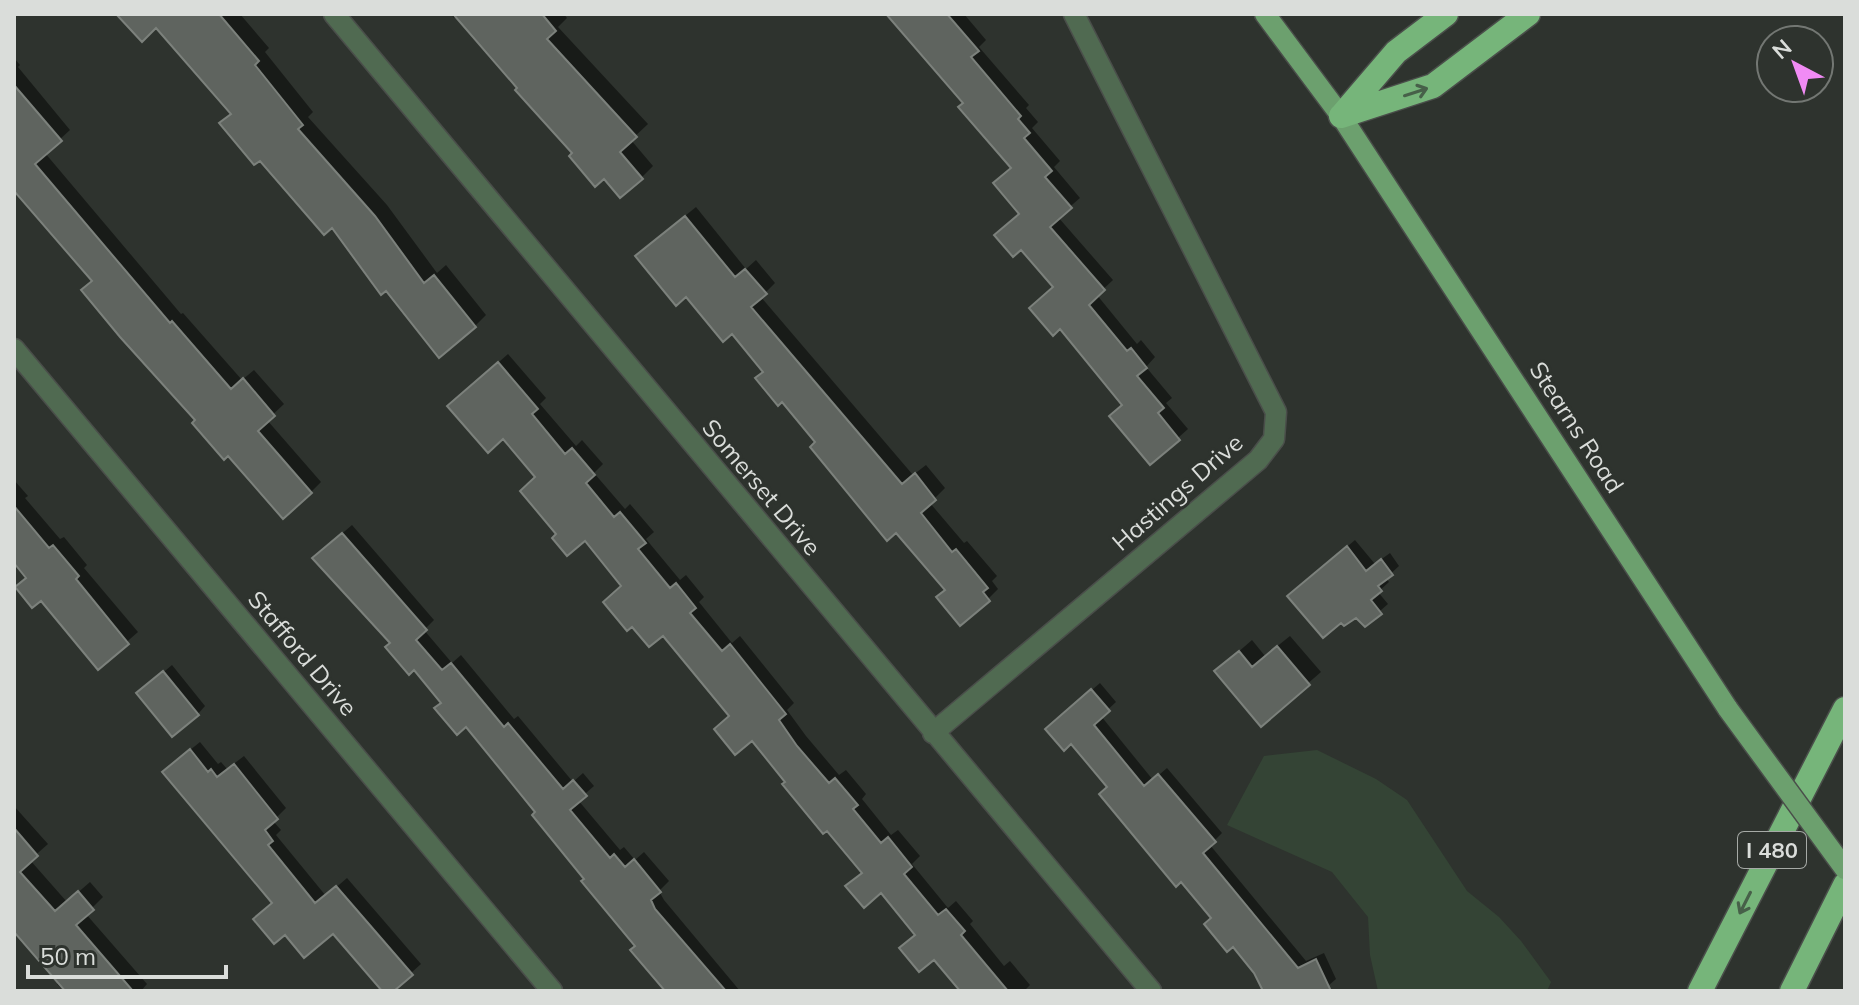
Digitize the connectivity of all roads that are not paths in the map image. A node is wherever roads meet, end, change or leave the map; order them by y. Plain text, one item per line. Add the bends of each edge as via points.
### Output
1 (334, 14) edge
2 (1074, 14) edge
3 (1265, 14) edge
4 (1446, 14) edge
5 (1528, 14) edge
6 (1341, 116) junction
7 (14, 349) edge
8 (1845, 709) edge
9 (933, 733) junction
10 (1845, 869) edge
11 (1845, 885) edge
12 (552, 991) edge
13 (1151, 991) edge
14 (1700, 991) edge
15 (1792, 991) edge

1 - 9 street, Somerset Drive
2 - 9 street, Hastings Drive via 1276,412 1274,439 1258,460
3 - 6 main road, Stearns Road
4 - 6 highway via 1396,52
6 -> 5 highway via 1433,86
6 - 10 main road, Stearns Road, bridge via 1728,709
7 - 12 street, Stafford Drive
8 -> 14 highway, I 480
9 - 13 street, Somerset Drive
11 - 15 highway

